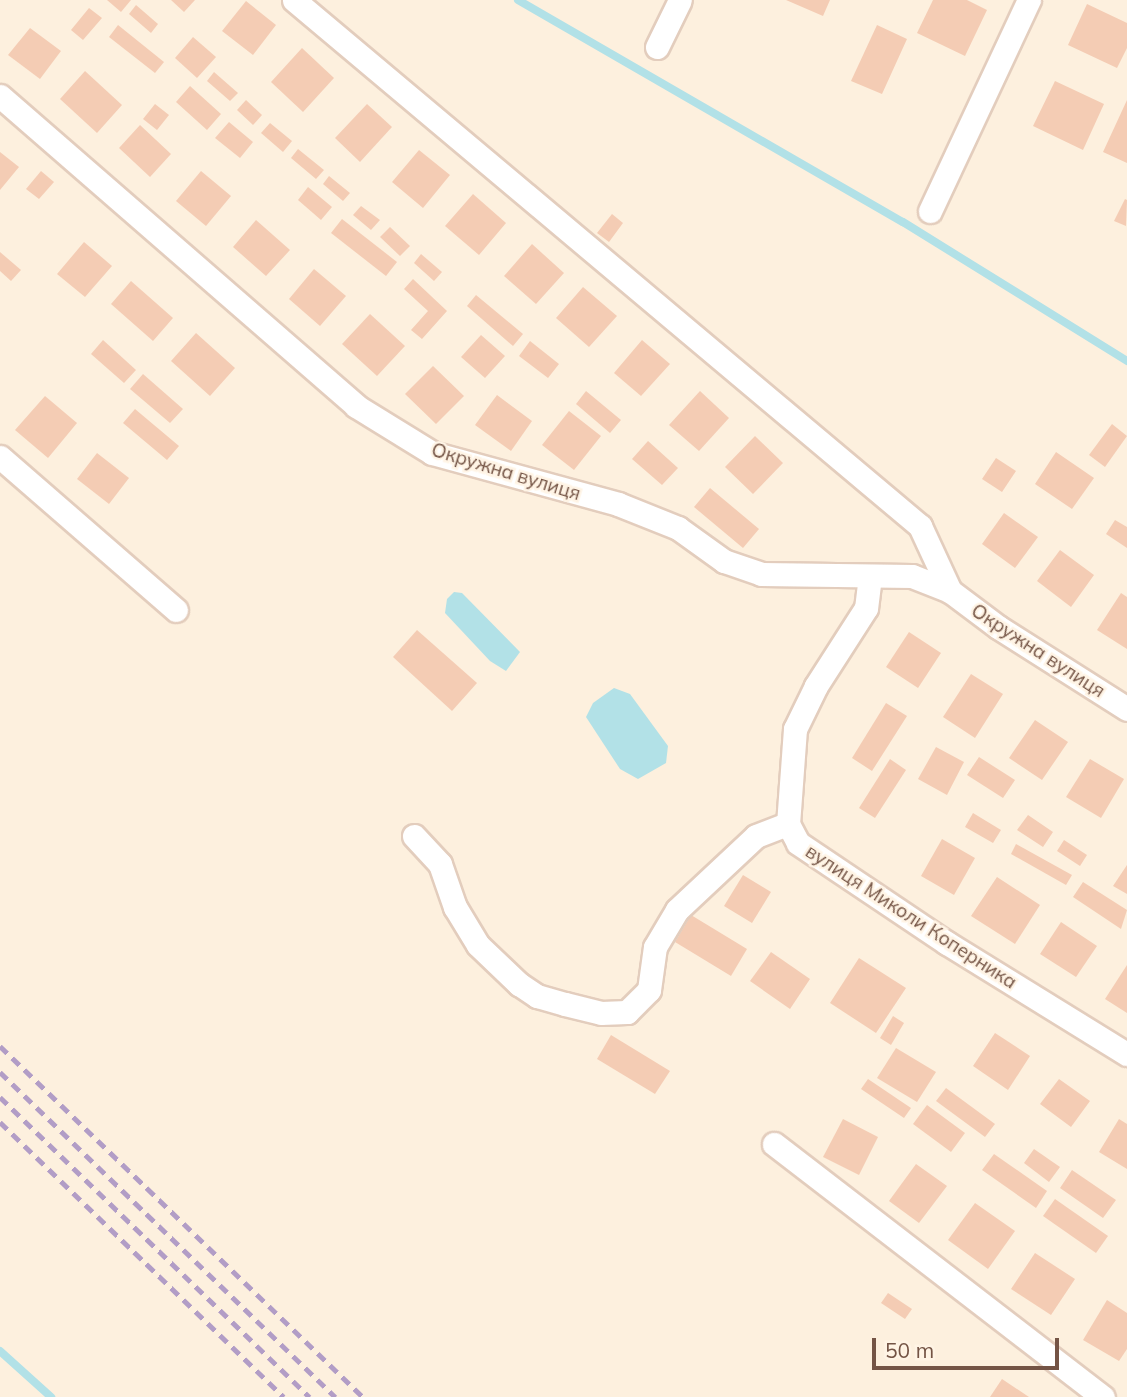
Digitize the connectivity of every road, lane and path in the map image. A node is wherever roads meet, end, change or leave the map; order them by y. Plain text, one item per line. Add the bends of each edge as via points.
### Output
1 (295, 0) edge
2 (680, 0) edge
3 (1029, 0) edge
4 (657, 47) dead end
5 (0, 96) edge
6 (930, 211) dead end
7 (0, 457) edge
8 (870, 576) junction
9 (950, 591) junction
10 (176, 610) dead end
11 (1127, 709) edge
12 (788, 824) junction
13 (414, 836) dead end
14 (1127, 1054) edge
15 (774, 1144) dead end
16 (1103, 1397) edge

1 - 9 street, Окружна вулиця via 920,526
2 - 4 street
3 - 6 street
5 - 8 street, Окружна вулиця via 356,406 432,453 618,504 678,528 724,561 761,574
7 - 10 street
8 - 9 street, Окружна вулиця via 912,576
8 - 12 street via 866,608 816,685 794,729
9 - 11 street, Окружна вулиця
12 - 13 street via 756,836 677,910 655,947 649,990 627,1012 537,996 519,984 478,945 455,907 440,864
12 - 14 street, вулиця Миколи Коперника via 798,843 947,943
15 - 16 street

